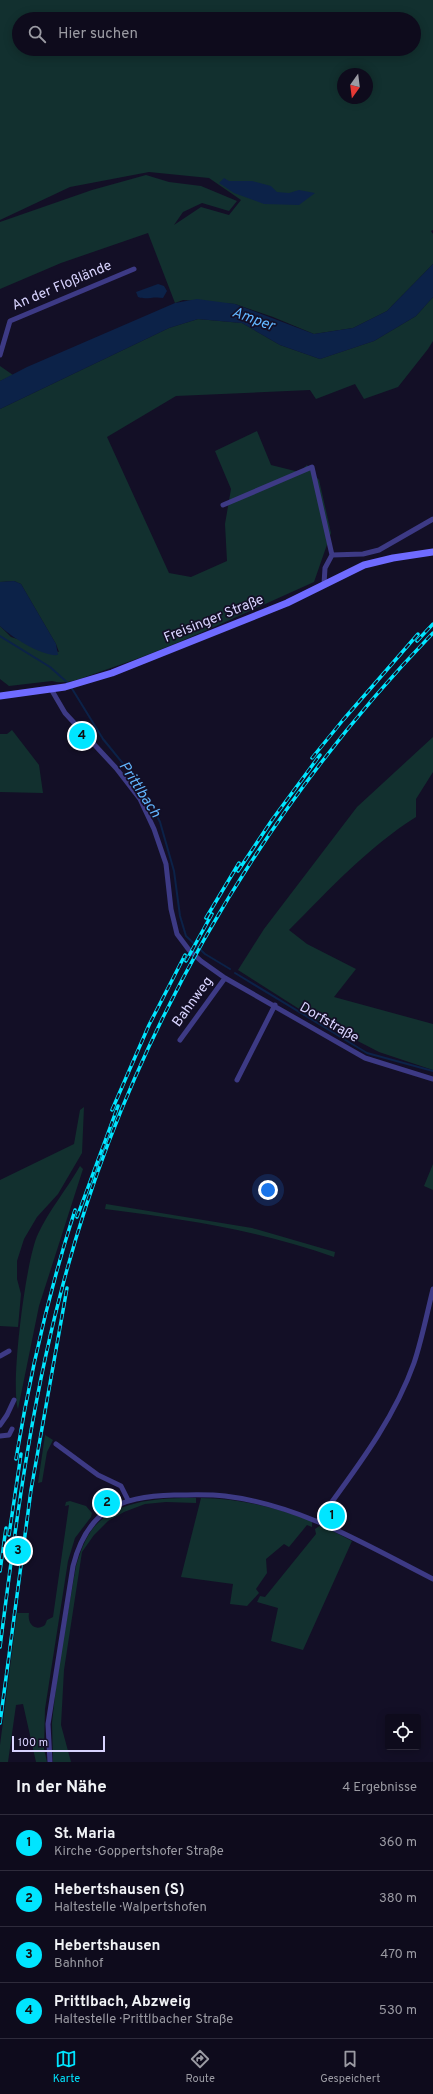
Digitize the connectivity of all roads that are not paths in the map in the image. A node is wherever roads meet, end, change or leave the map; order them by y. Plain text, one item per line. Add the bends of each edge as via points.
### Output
1 (134, 269) dead end
2 (0, 355) edge
3 (223, 505) dead end
4 (433, 519) edge
5 (433, 552) edge
6 (332, 555) junction
7 (324, 584) junction
8 (51, 689) junction
9 (0, 696) edge
10 (225, 978) junction
11 (275, 1005) junction
12 (180, 1040) dead end
13 (433, 1079) edge
14 (237, 1080) dead end
15 (433, 1289) edge
16 (9, 1351) dead end
17 (0, 1356) edge
18 (14, 1400) dead end
19 (0, 1425) edge
20 (12, 1429) dead end
21 (0, 1436) edge
22 (56, 1444) dead end
23 (128, 1500) junction
24 (318, 1521) junction
25 (433, 1579) edge
26 (50, 1762) edge

1 - 2 street, An der Floßlände via 10,321
3 - 6 street via 312,467
4 - 6 street via 379,550 363,554
5 - 7 main road, Freisinger Straße via 364,565
6 - 7 street via 324,568
7 - 8 main road, Freisinger Straße via 287,603 218,632 112,673
8 - 9 main road, Freisinger Straße
8 - 10 street, Dorfstraße via 65,713 116,768 140,799 166,864 171,909 177,934 182,943 197,957
10 - 11 street, Dorfstraße
10 - 12 street, Bahnweg
11 - 13 street, Dorfstraße via 365,1058
11 - 14 street
15 - 24 street via 405,1386 366,1456
16 - 17 street
18 - 19 street
20 - 21 street via 9,1435
22 - 23 street via 98,1475 121,1486
23 - 24 street via 154,1495 224,1495 281,1507
23 - 26 street via 99,1516 83,1536 75,1557 48,1724
24 - 25 street

